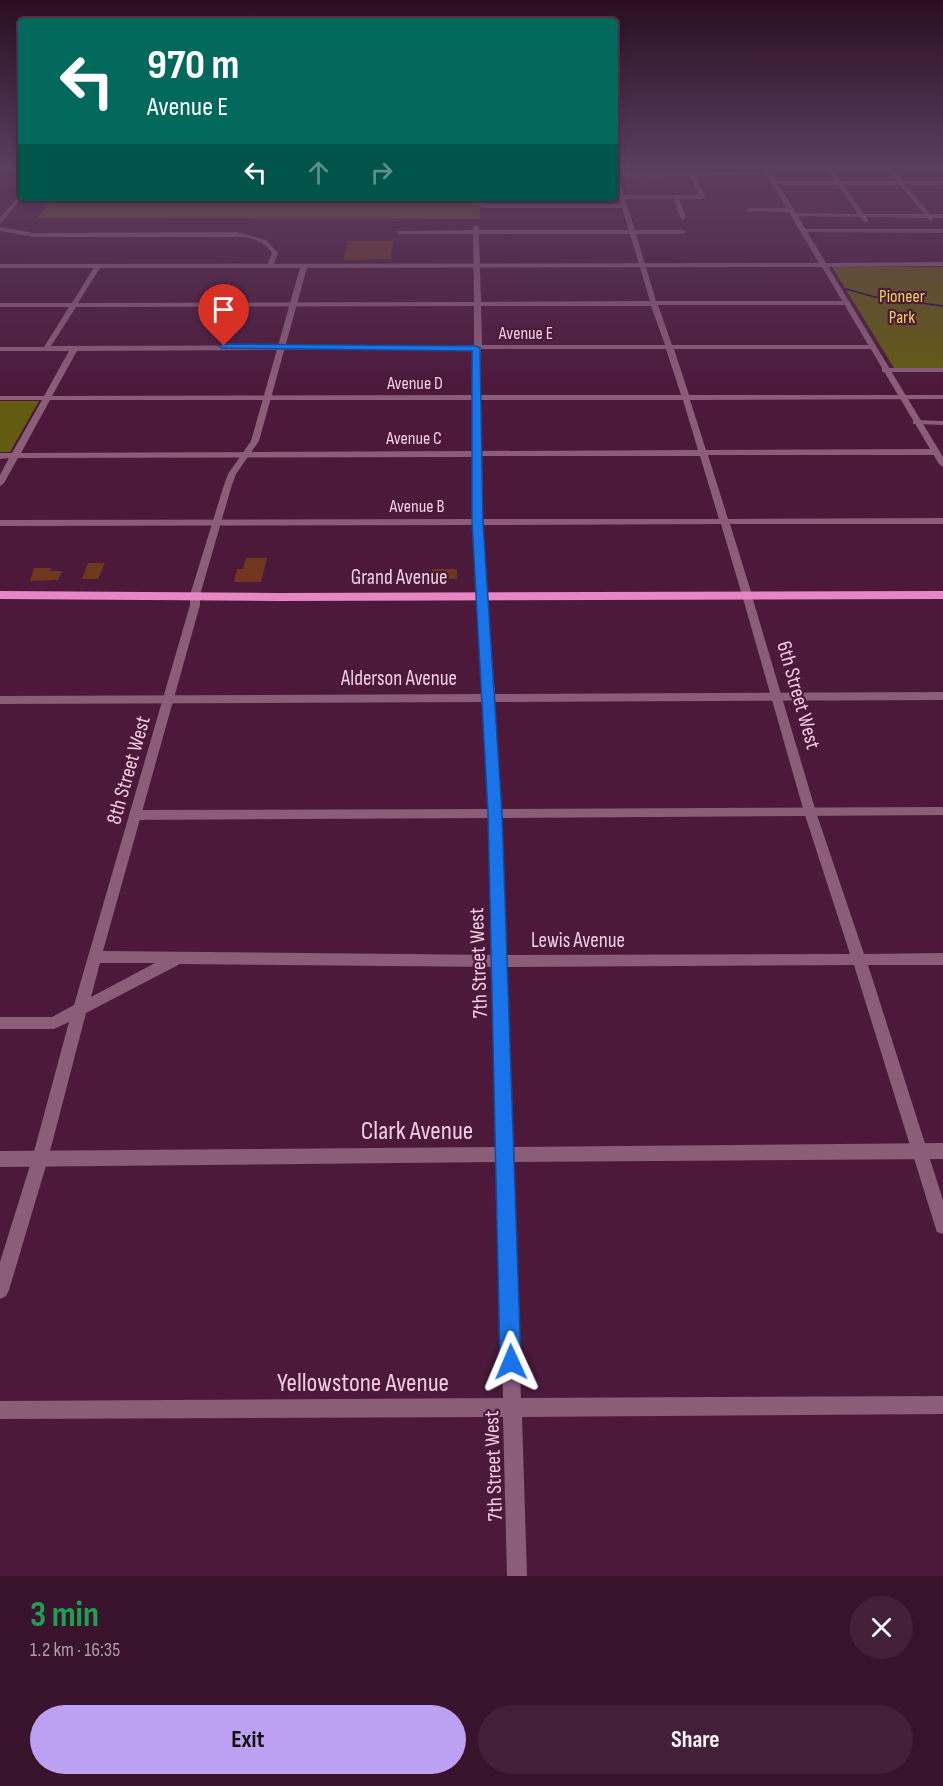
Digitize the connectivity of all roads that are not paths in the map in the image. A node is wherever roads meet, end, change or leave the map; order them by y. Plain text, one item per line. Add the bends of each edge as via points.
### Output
1 (263, 241) edge
2 (476, 241) edge
3 (635, 241) edge
4 (810, 241) edge
5 (824, 264) junction
6 (943, 264) edge
7 (0, 266) edge
8 (98, 266) junction
9 (270, 266) junction
10 (304, 266) junction
11 (476, 266) junction
12 (642, 266) junction
13 (848, 303) junction
14 (478, 304) junction
15 (654, 304) junction
16 (0, 305) edge
17 (73, 305) junction
18 (293, 305) junction
19 (872, 346) junction
20 (282, 347) junction
21 (668, 347) junction
22 (477, 348) junction
23 (0, 349) edge
24 (46, 349) junction
25 (74, 349) junction
26 (885, 370) junction
27 (943, 370) edge
28 (901, 397) junction
29 (943, 397) edge
30 (0, 398) edge
31 (47, 398) junction
32 (268, 398) junction
33 (476, 398) junction
34 (686, 398) junction
35 (916, 422) junction
36 (943, 423) edge
37 (935, 452) junction
38 (475, 454) junction
39 (704, 454) junction
40 (0, 456) edge
41 (15, 456) junction
42 (245, 456) junction
43 (943, 464) edge
44 (0, 483) edge
45 (724, 521) junction
46 (943, 521) edge
47 (477, 522) junction
48 (0, 523) edge
49 (217, 523) junction
50 (0, 595) edge
51 (195, 595) junction
52 (747, 595) junction
53 (943, 595) edge
54 (482, 596) junction
55 (778, 696) junction
56 (943, 696) edge
57 (488, 698) junction
58 (168, 699) junction
59 (0, 700) edge
60 (943, 811) edge
61 (810, 812) junction
62 (495, 813) junction
63 (135, 815) junction
64 (95, 957) junction
65 (178, 958) junction
66 (860, 959) junction
67 (943, 959) edge
68 (499, 962) junction
69 (80, 1009) junction
70 (0, 1023) edge
71 (943, 1151) edge
72 (921, 1152) junction
73 (506, 1155) junction
74 (0, 1159) edge
75 (40, 1159) junction
76 (943, 1226) edge
77 (0, 1290) edge
78 (943, 1405) edge
79 (512, 1407) junction
80 (0, 1410) edge
81 (517, 1576) edge

1 - 9 street via 274,250
2 - 11 street, 7th Street West
3 - 12 street, 6th Street West
4 - 5 street
5 - 6 street
5 - 12 street
5 - 13 street
7 - 8 street
8 - 9 street
8 - 17 street
9 - 10 street
10 - 11 street
10 - 18 street, 8th Street West
11 - 12 street
11 - 14 street, 7th Street West
12 - 15 street, 6th Street West
13 - 15 street
13 - 19 street
14 - 15 street
14 - 18 street
14 - 22 street, 7th Street West
15 - 21 street, 6th Street West
16 - 17 street
17 - 18 street
17 - 24 street
18 - 20 street, 8th Street West
19 - 21 street, Avenue E
19 - 26 street
20 - 22 street, Avenue E
20 - 25 street, Avenue E
20 - 32 street, 8th Street West
21 - 22 street, Avenue E
21 - 34 street, 6th Street West
22 - 33 street, 7th Street West
23 - 24 street, Avenue E
24 - 25 street, Avenue E
25 - 31 street
26 - 27 street
26 - 28 street
28 - 29 street, Avenue D
28 - 34 street, Avenue D
28 - 35 street
30 - 31 street, Avenue D
31 - 32 street, Avenue D
31 - 41 street
32 - 33 street, Avenue D
32 - 42 street, 8th Street West via 255,441
33 - 34 street, Avenue D
33 - 38 street, 7th Street West
34 - 39 street, 6th Street West
35 - 36 street
35 - 37 street
37 - 39 street, Avenue C
37 - 43 street
38 - 39 street, Avenue C
38 - 42 street, Avenue C
38 - 47 street, 7th Street West
39 - 45 street, 6th Street West
40 - 41 street, Avenue C
41 - 42 street, Avenue C
41 - 44 street
42 - 49 street, 8th Street West via 232,474
45 - 46 street, Avenue B
45 - 47 street, Avenue B
45 - 52 street, 6th Street West
47 - 49 street, Avenue B
47 - 54 street, 7th Street West
48 - 49 street, Avenue B
49 - 51 street, 8th Street West
50 - 51 main road, Grand Avenue
51 - 54 main road, Grand Avenue
51 - 58 street, 8th Street West
52 - 53 main road, Grand Avenue
52 - 54 main road, Grand Avenue
52 - 55 street, 6th Street West
54 - 57 street, 7th Street West
55 - 56 street, Alderson Avenue
55 - 57 street, Alderson Avenue
55 - 61 street, 6th Street West
57 - 58 street, Alderson Avenue
57 - 62 street, 7th Street West
58 - 59 street, Alderson Avenue
58 - 63 street, 8th Street West
60 - 61 street
61 - 62 street
61 - 66 street, 6th Street West
62 - 63 street
62 - 68 street, 7th Street West
63 - 64 street, 8th Street West
64 - 65 street, Lewis Avenue
64 - 69 street, 8th Street West
65 - 68 street, Lewis Avenue
65 - 69 street, Lewis Avenue
66 - 67 street, Lewis Avenue
66 - 68 street, Lewis Avenue
66 - 72 street, 6th Street West
68 - 73 street, 7th Street West
69 - 70 street, Lewis Avenue via 54,1023
69 - 75 street, 8th Street West
71 - 72 street, Clark Avenue
72 - 73 street, Clark Avenue
72 - 76 street, 6th Street West
73 - 75 street, Clark Avenue
73 - 79 street, 7th Street West
74 - 75 street, Clark Avenue
75 - 77 street, 8th Street West
78 - 79 street, Yellowstone Avenue
79 - 80 street, Yellowstone Avenue
79 - 81 street, 7th Street West

